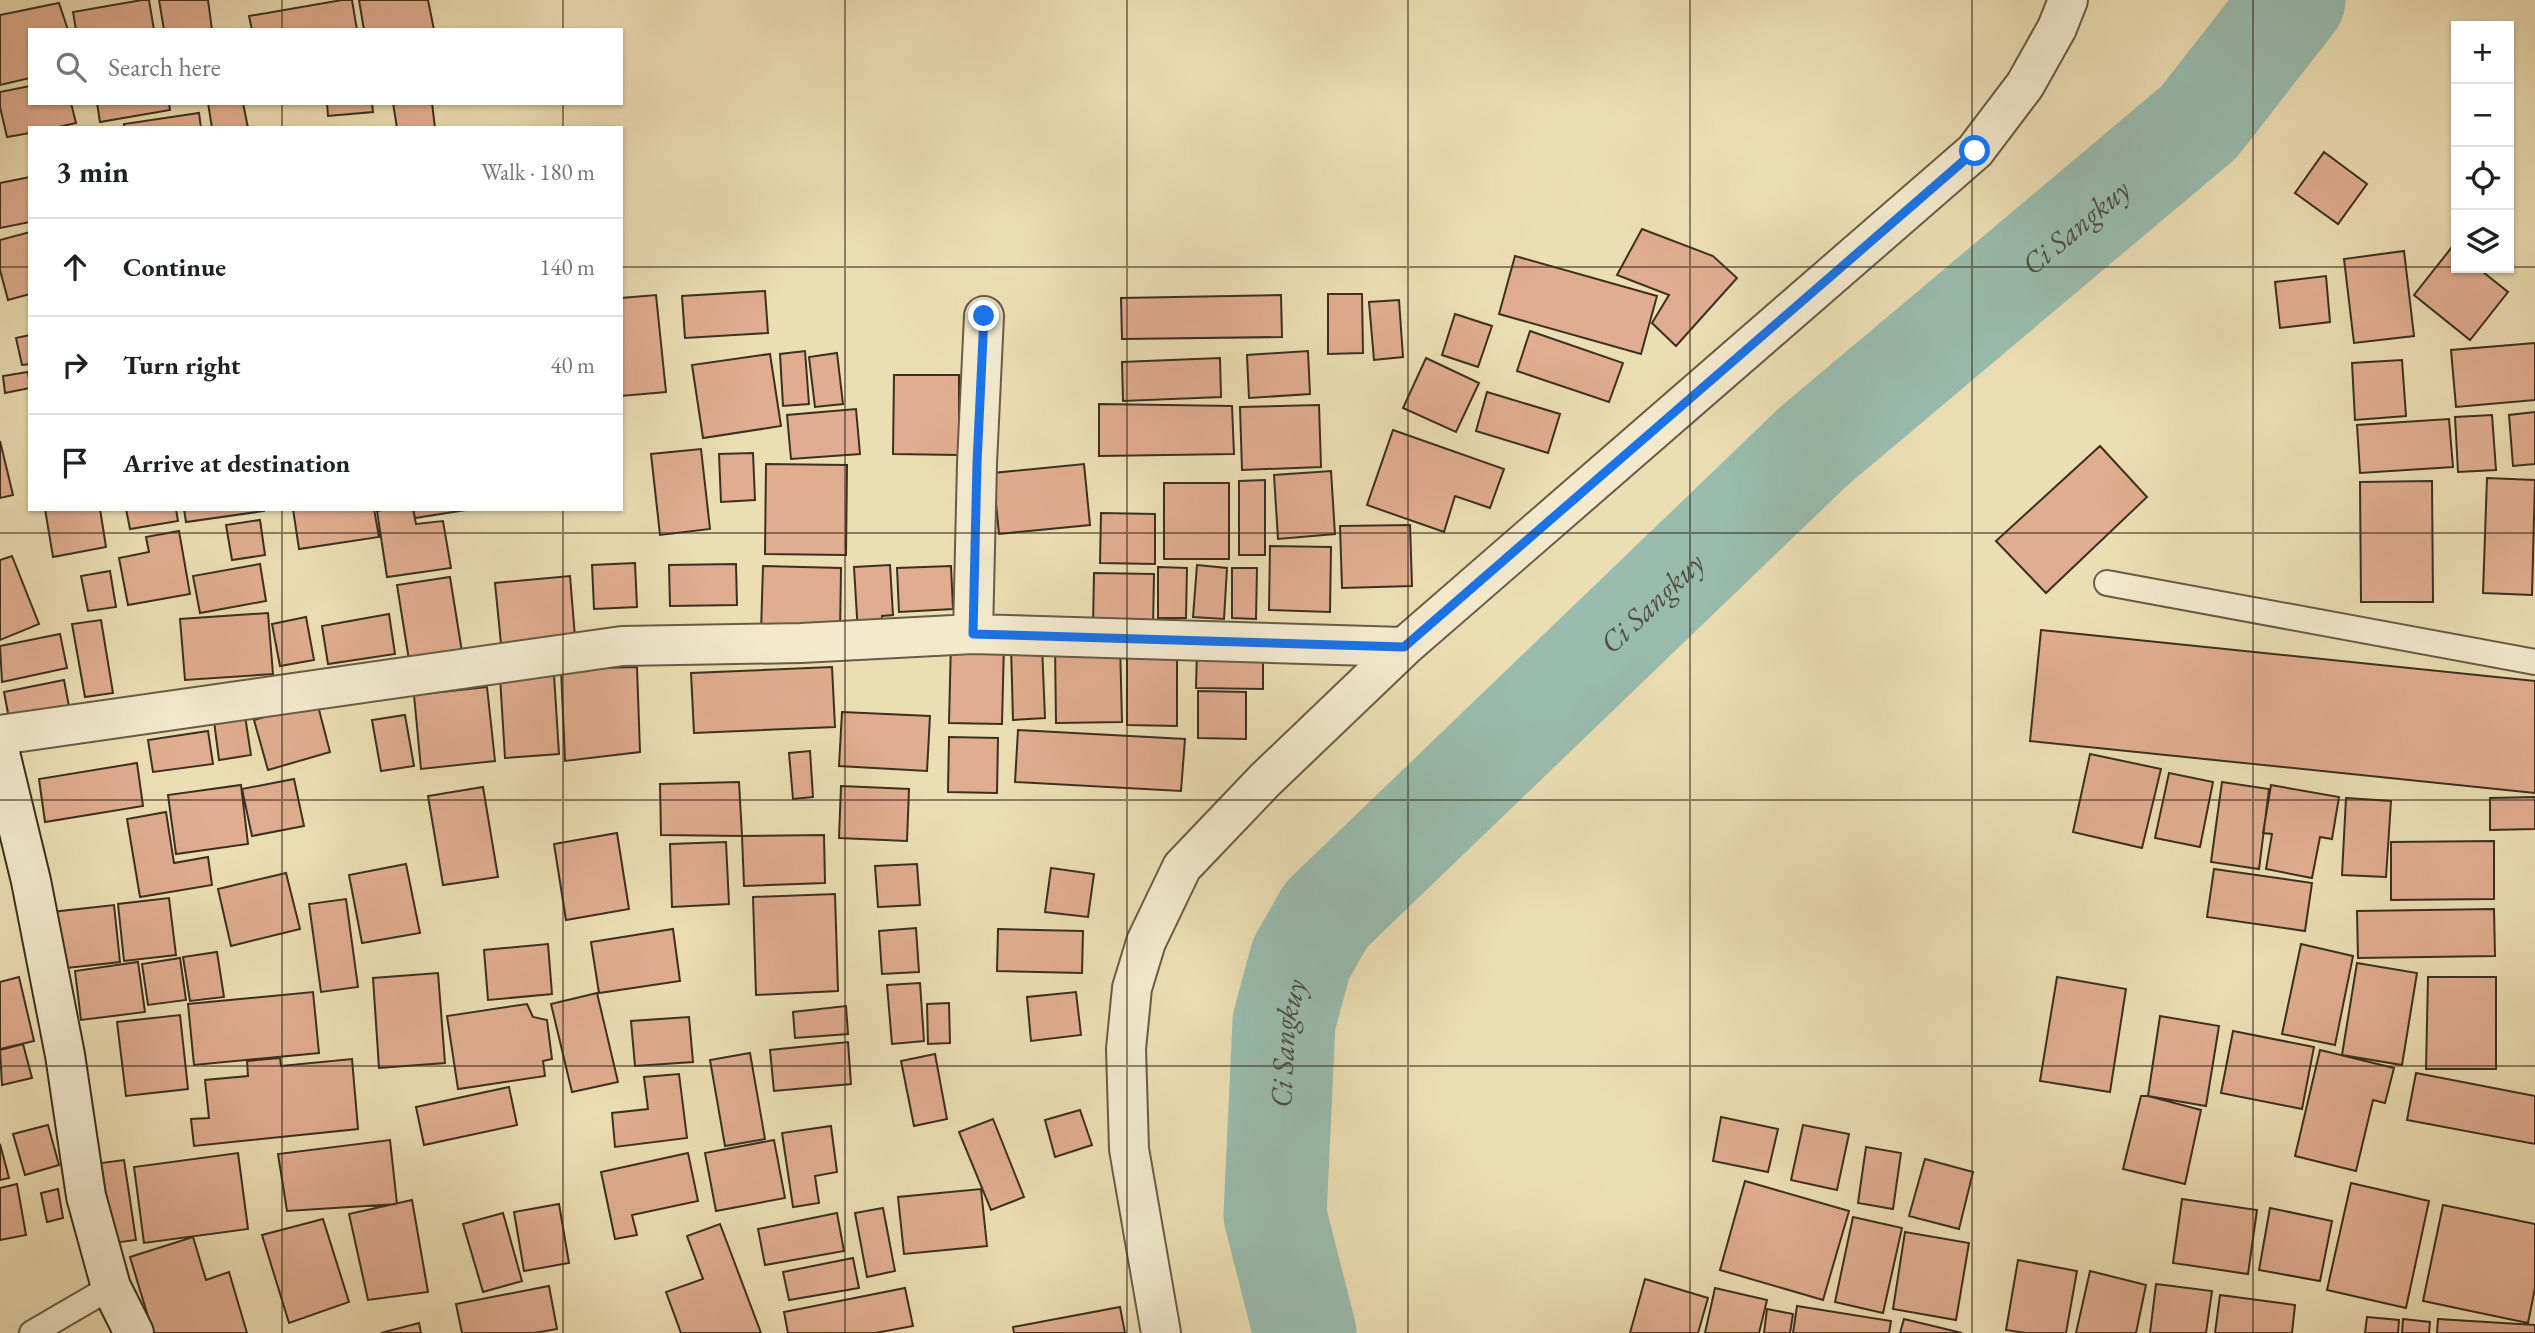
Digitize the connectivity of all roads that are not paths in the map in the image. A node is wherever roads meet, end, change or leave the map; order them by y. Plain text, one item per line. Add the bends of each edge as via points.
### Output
1 (2068, 0) edge
2 (984, 316) dead end
3 (2107, 583) dead end
4 (973, 634) junction
5 (1404, 647) junction
6 (2535, 662) edge
7 (0, 736) edge
8 (0, 753) edge
9 (7, 817) edge
10 (111, 1287) junction
11 (32, 1333) edge
12 (134, 1333) edge
13 (1161, 1333) edge

1 - 5 street via 2025,85 1975,151
2 - 4 street
3 - 6 lane
4 - 5 street
4 - 7 street via 622,646
5 - 13 street via 1182,867 1146,942 1132,988 1126,1049 1129,1149
8 - 9 street
9 - 10 street via 31,881 65,1055 86,1196
10 - 11 lane
10 - 12 street

